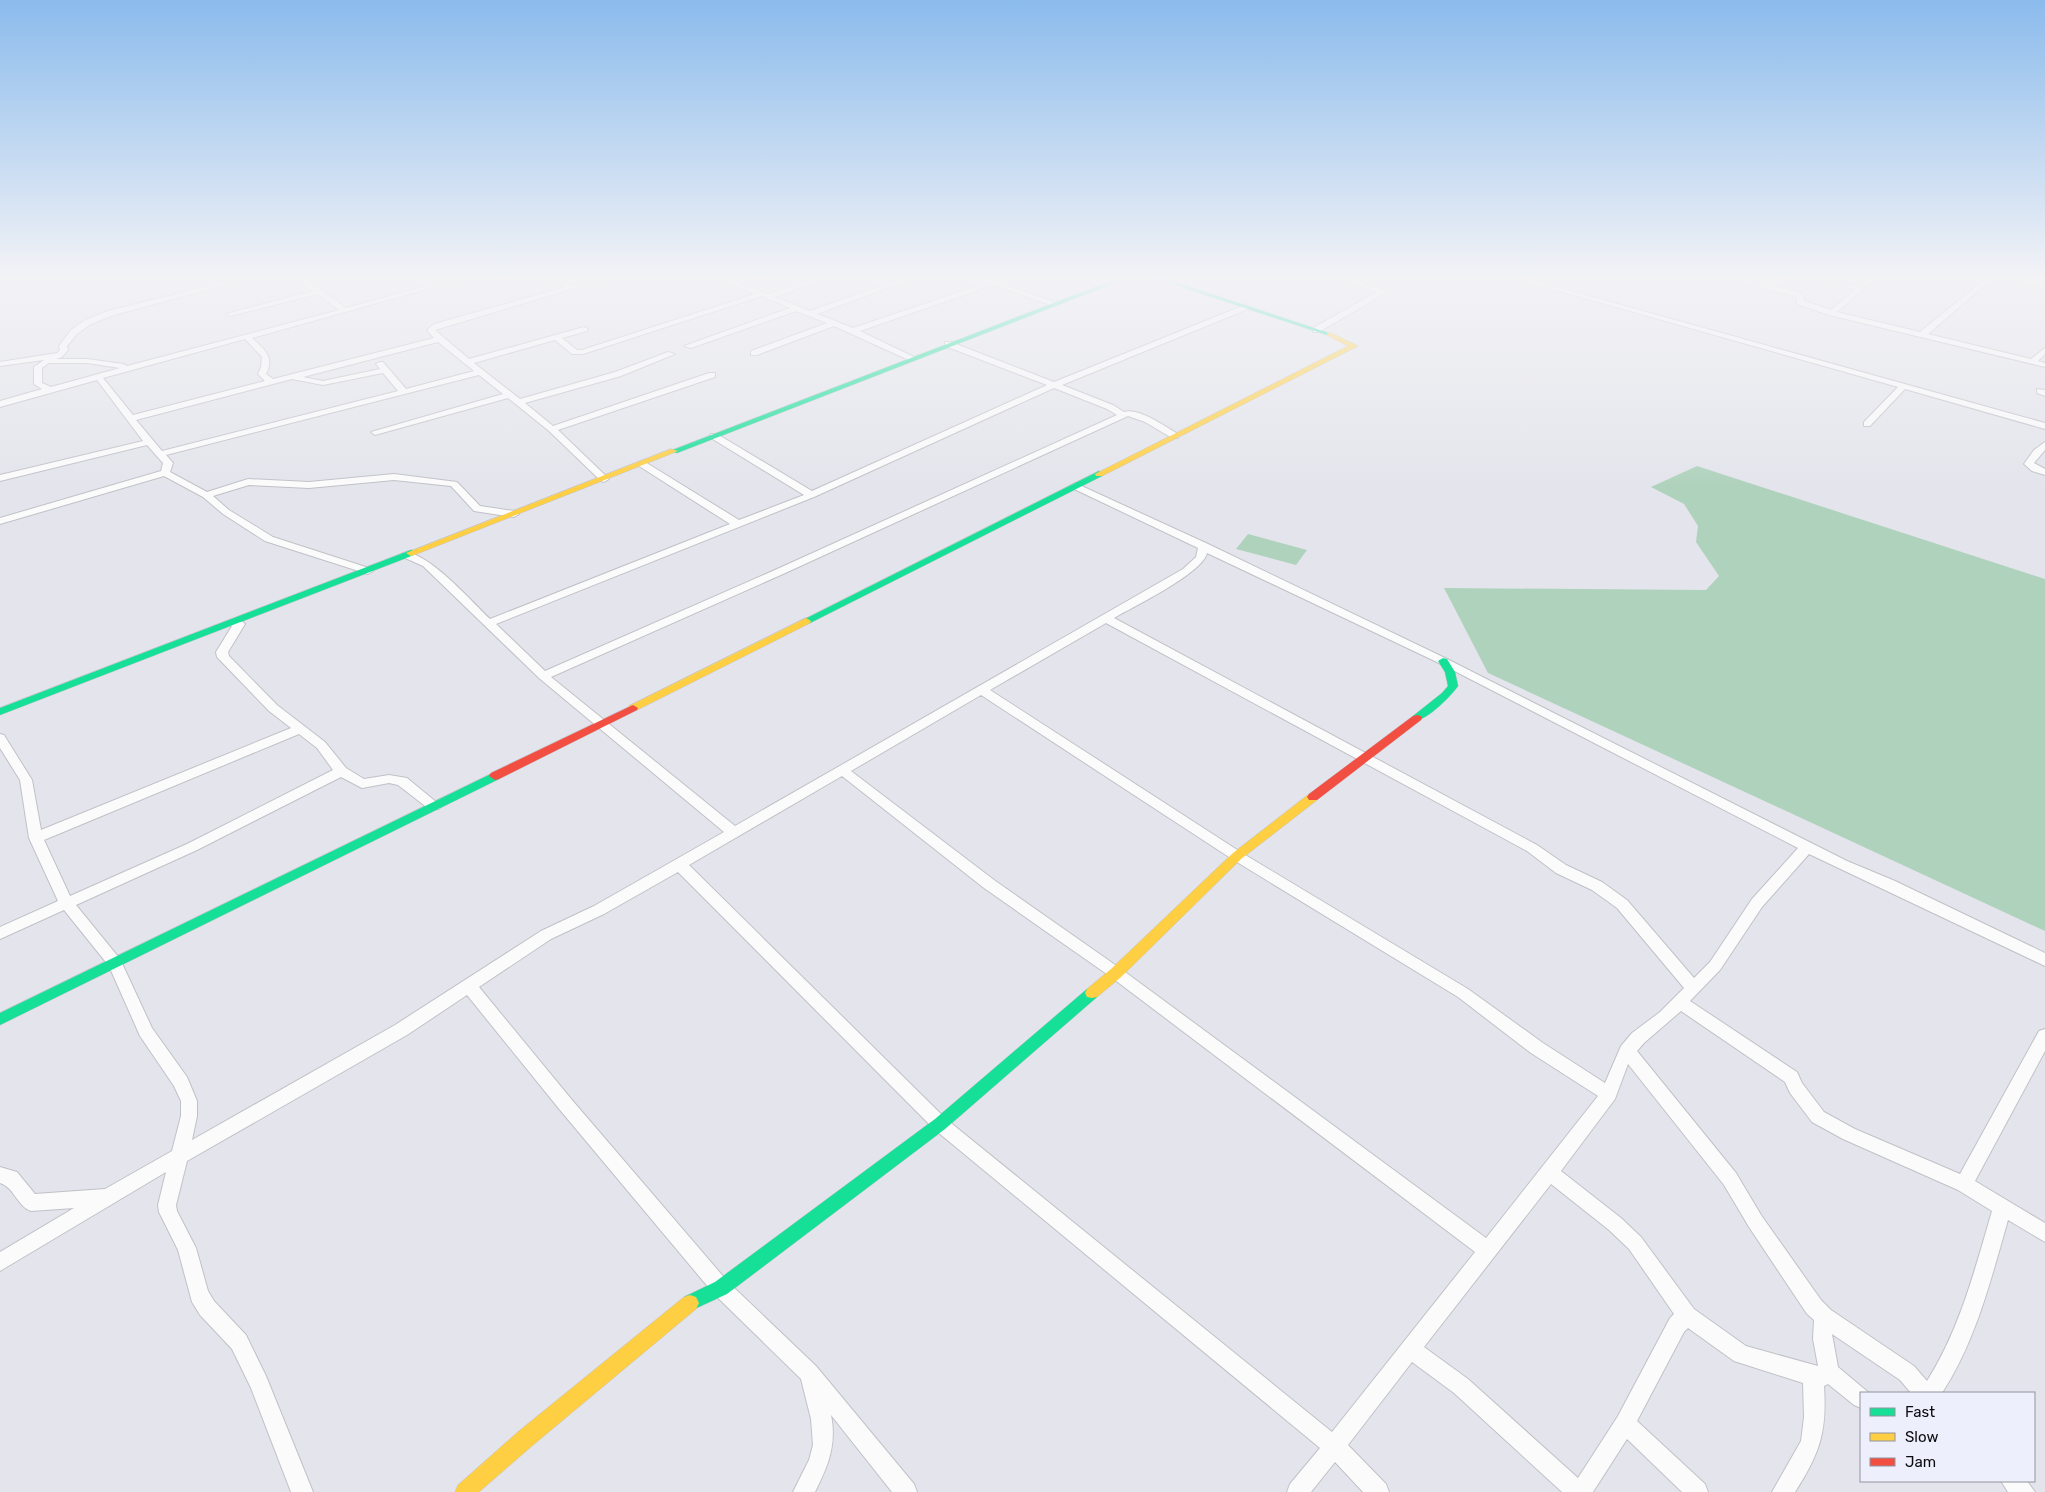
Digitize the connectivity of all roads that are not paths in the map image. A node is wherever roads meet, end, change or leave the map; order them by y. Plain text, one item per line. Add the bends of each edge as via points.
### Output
1 (64, 349) edge
2 (202, 349) edge
3 (259, 349) edge
4 (402, 349) edge
5 (451, 349) edge
6 (513, 349) edge
7 (571, 349) edge
8 (594, 349) edge
9 (766, 349) edge
10 (890, 349) edge
11 (937, 349) edge
12 (960, 349) edge
13 (1145, 349) edge
14 (1349, 349) edge
15 (1770, 349) edge
16 (1980, 349) edge
17 (2045, 350) edge
18 (754, 353) dead end
19 (671, 354) dead end
20 (59, 355) junction
21 (374, 356) junction
22 (27, 359) junction
23 (911, 359) junction
24 (44, 361) junction
25 (468, 362) junction
26 (2033, 362) junction
27 (0, 364) edge
28 (2045, 365) edge
29 (127, 368) junction
30 (385, 370) junction
31 (481, 372) junction
32 (712, 375) dead end
33 (98, 376) junction
34 (292, 376) junction
35 (271, 382) junction
36 (1055, 386) junction
37 (1904, 386) junction
38 (50, 390) junction
39 (404, 392) junction
40 (510, 395) junction
41 (519, 402) junction
42 (0, 404) edge
43 (1123, 415) junction
44 (132, 418) junction
45 (1867, 424) dead end
46 (2045, 426) edge
47 (552, 429) junction
48 (375, 432) dead end
49 (714, 436) junction
50 (1175, 436) junction
51 (149, 442) junction
52 (2045, 445) edge
53 (160, 454) junction
54 (642, 464) junction
55 (2045, 472) edge
56 (165, 474) junction
57 (0, 478) edge
58 (604, 479) junction
59 (1075, 486) junction
60 (206, 495) junction
61 (811, 495) junction
62 (514, 514) junction
63 (0, 521) edge
64 (739, 524) junction
65 (1204, 546) junction
66 (407, 556) junction
67 (368, 571) junction
68 (1105, 618) junction
69 (233, 623) junction
70 (490, 624) junction
71 (1443, 661) junction
72 (543, 676) junction
73 (981, 690) junction
74 (0, 712) edge
75 (601, 724) junction
76 (300, 729) junction
77 (0, 738) edge
78 (1366, 758) junction
79 (341, 771) junction
80 (842, 772) junction
81 (434, 806) junction
82 (733, 832) junction
83 (36, 838) junction
84 (1807, 847) junction
85 (1237, 856) junction
86 (679, 864) junction
87 (67, 904) junction
88 (0, 933) edge
89 (2045, 960) edge
90 (115, 963) junction
91 (1116, 973) junction
92 (469, 986) junction
93 (1694, 988) junction
94 (1680, 1002) junction
95 (0, 1019) edge
96 (2045, 1036) edge
97 (1627, 1051) junction
98 (1609, 1094) junction
99 (940, 1124) junction
100 (178, 1158) junction
101 (1550, 1173) junction
102 (0, 1175) edge
103 (1964, 1184) junction
104 (109, 1196) junction
105 (2002, 1208) junction
106 (2045, 1233) edge
107 (1488, 1251) junction
108 (0, 1262) edge
109 (720, 1288) junction
110 (1687, 1316) junction
111 (1824, 1317) junction
112 (1412, 1349) junction
113 (809, 1373) junction
114 (1821, 1374) junction
115 (1923, 1392) edge
116 (1933, 1392) edge
117 (1860, 1397) edge
118 (1625, 1423) junction
119 (1335, 1447) junction
120 (2013, 1482) edge
121 (302, 1492) edge
122 (465, 1492) edge
123 (804, 1492) edge
124 (906, 1492) edge
125 (1298, 1492) edge
126 (1378, 1492) edge
127 (1579, 1492) edge
128 (1696, 1492) edge
129 (1783, 1492) edge
130 (2024, 1492) edge

1 - 20 street
2 - 29 street
3 - 35 street via 268,358 262,374
4 - 21 street
5 - 25 street
6 - 25 street
7 - 8 street via 575,352
9 - 18 street
10 - 23 street
11 - 23 street
12 - 36 street
13 - 36 street
14 - 50 street
15 - 37 street
16 - 26 street
17 - 26 street
19 - 41 street via 618,374
20 - 22 street
20 - 24 street
21 - 30 street
21 - 34 street
22 - 24 street
22 - 27 street
23 - 49 street
24 - 29 street via 87,361
24 - 38 street via 38,367 38,384
25 - 31 street
26 - 28 street
29 - 33 street
30 - 34 street via 323,383
30 - 39 street
31 - 39 street
31 - 40 street
32 - 47 street
33 - 38 street
33 - 44 street
34 - 35 street
35 - 44 street
36 - 43 street
36 - 61 street
37 - 45 street
37 - 46 street
38 - 42 street
39 - 53 street
40 - 41 street
40 - 48 street
41 - 47 street
43 - 50 street via 1138,416
43 - 72 street
44 - 51 street
47 - 58 street
49 - 54 street
49 - 61 street
50 - 59 street
51 - 53 street
51 - 57 street
52 - 55 street via 2029,464
53 - 56 street via 168,463
54 - 58 street
54 - 64 street
56 - 60 street
56 - 63 street
58 - 62 street
59 - 65 street
59 - 75 street
60 - 62 street via 248,482 309,485 401,478 454,484 478,509
60 - 67 street via 269,539
61 - 64 street
62 - 66 street
64 - 70 street
65 - 68 street via 1201,558 1187,571
65 - 71 street
66 - 67 street
66 - 70 street via 427,564
67 - 69 street
68 - 73 street
68 - 78 street
69 - 74 street
69 - 76 street via 239,624 222,652 223,658 273,708
70 - 72 street
71 - 78 street via 1450,669 1453,686 1446,695
71 - 84 street
72 - 75 street
73 - 80 street
73 - 85 street
75 - 81 street
75 - 82 street
76 - 79 street via 332,756
76 - 83 street
77 - 83 street via 26,780
78 - 85 street
78 - 93 street via 1606,892 1622,904
79 - 81 street via 362,784 389,779 402,781
79 - 87 street via 192,847
80 - 82 street
80 - 91 street via 989,884
81 - 90 street
82 - 86 street
83 - 87 street
84 - 89 street
84 - 93 street via 1769,888 1715,966
85 - 91 street
85 - 98 street via 1455,988 1537,1048
86 - 92 street via 599,910 546,935
86 - 99 street
87 - 88 street
87 - 90 street
90 - 95 street
90 - 100 street via 146,1031 181,1082 189,1101 189,1116
91 - 99 street
91 - 107 street
92 - 100 street via 401,1030
92 - 109 street
93 - 94 street
94 - 97 street
94 - 103 street via 1792,1077 1796,1088 1818,1117 1849,1134
96 - 103 street
97 - 98 street
97 - 111 street via 1730,1179 1755,1221
98 - 101 street
99 - 109 street
99 - 119 street
100 - 104 street
100 - 121 street via 168,1212 187,1248 199,1295 239,1342 259,1382
101 - 107 street
101 - 110 street via 1635,1243
102 - 104 street via 10,1178 31,1203
103 - 105 street
104 - 108 street
105 - 106 street
105 - 116 street via 1975,1303
107 - 112 street
109 - 113 street
109 - 122 street via 692,1302
110 - 114 street via 1741,1354
110 - 118 street via 1672,1333
111 - 114 street via 1820,1330
111 - 115 street via 1907,1373
112 - 119 street
112 - 127 street via 1460,1386
113 - 123 street via 823,1444
113 - 124 street
114 - 117 street
114 - 129 street via 1811,1442
118 - 127 street
118 - 128 street
119 - 125 street
119 - 126 street
120 - 130 street

